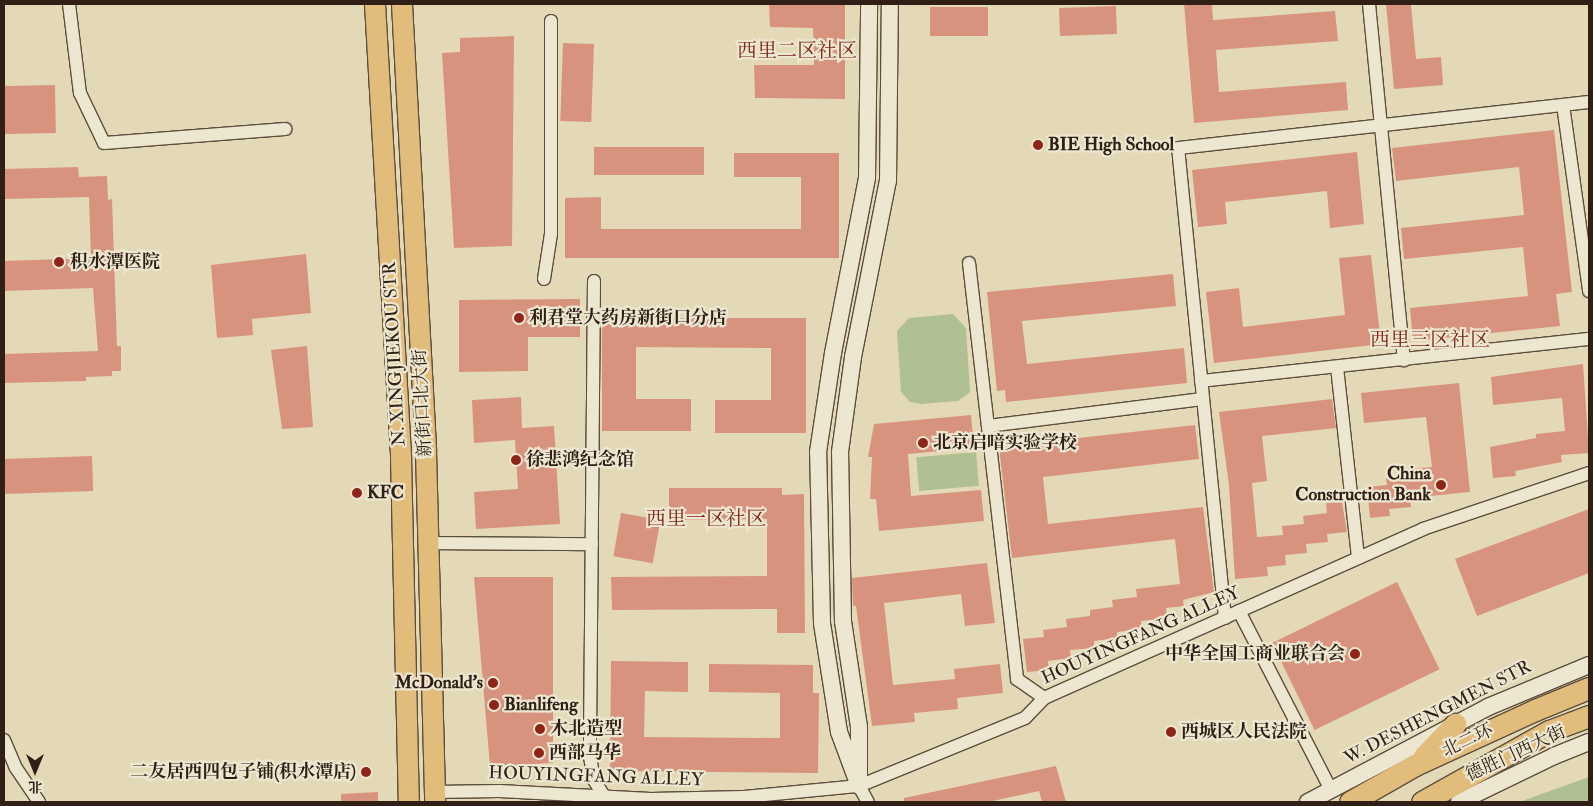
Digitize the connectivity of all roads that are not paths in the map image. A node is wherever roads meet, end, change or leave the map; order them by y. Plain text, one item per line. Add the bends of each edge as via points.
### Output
1 (69, 4) edge
2 (375, 4) edge
3 (402, 4) edge
4 (869, 4) edge
5 (890, 4) edge
6 (1369, 4) edge
7 (551, 21) dead end
8 (1589, 102) edge
9 (1563, 105) junction
10 (1380, 124) junction
11 (285, 129) dead end
12 (969, 263) dead end
13 (544, 279) dead end
14 (594, 281) dead end
15 (1589, 292) edge
16 (1589, 339) edge
17 (1404, 360) junction
18 (1337, 367) junction
19 (1201, 382) junction
20 (1202, 399) junction
21 (988, 426) junction
22 (1589, 473) edge
23 (429, 543) junction
24 (592, 544) junction
25 (1358, 558) junction
26 (1239, 611) junction
27 (1225, 618) junction
28 (1589, 665) edge
29 (1589, 688) edge
30 (1044, 698) junction
31 (1589, 716) edge
32 (1455, 724) junction
33 (4, 740) edge
34 (1589, 742) edge
35 (1415, 765) junction
36 (1493, 765) junction
37 (859, 786) junction
38 (1331, 790) junction
39 (435, 797) edge
40 (606, 799) edge
41 (744, 799) edge
42 (39, 802) edge
43 (409, 802) edge
44 (868, 802) edge
45 (1308, 802) edge
46 (1350, 802) edge
47 (1422, 802) edge
48 (1458, 802) edge

1 - 11 street via 80,93 104,143
2 - 43 main road, 新街口北大街 via 401,457
3 - 23 main road, 新街口北大街
4 - 37 street via 867,178 838,325 818,452 822,623 839,732
5 - 37 street via 888,181 853,357 840,452 843,622 860,727
6 - 10 street
7 - 13 street via 550,234
8 - 9 street
9 - 10 street
9 - 15 street
10 - 17 street
10 - 19 street via 1178,148
12 - 21 street
14 - 24 street
16 - 17 street
17 - 18 street
18 - 19 street
18 - 25 street
19 - 20 street
20 - 21 street
20 - 27 street
21 - 30 street via 1017,679
22 - 25 street, HOUYINGFANG ALLEY via 1423,529
23 - 24 street
23 - 39 main road, 新街口北大街
24 - 40 street via 590,757 594,780
25 - 26 street, HOUYINGFANG ALLEY
26 - 27 street, HOUYINGFANG ALLEY
26 - 38 street
27 - 30 street, HOUYINGFANG ALLEY
28 - 32 street, W. DESHENGMEN STR
29 - 35 highway, 北二环
30 - 37 street, HOUYINGFANG ALLEY via 1025,718
31 - 36 highway, 北二环 via 1549,731
32 - 35 highway
32 - 38 street, W. DESHENGMEN STR
33 - 42 street via 16,768
34 - 48 street, 德胜门西大街
35 - 46 highway, 北二环
36 - 47 highway, 北二环
36 - 48 highway
37 - 41 street, HOUYINGFANG ALLEY
37 - 44 street
38 - 45 street, W. DESHENGMEN STR
39 - 40 street, HOUYINGFANG ALLEY via 499,791
40 - 41 street, HOUYINGFANG ALLEY

